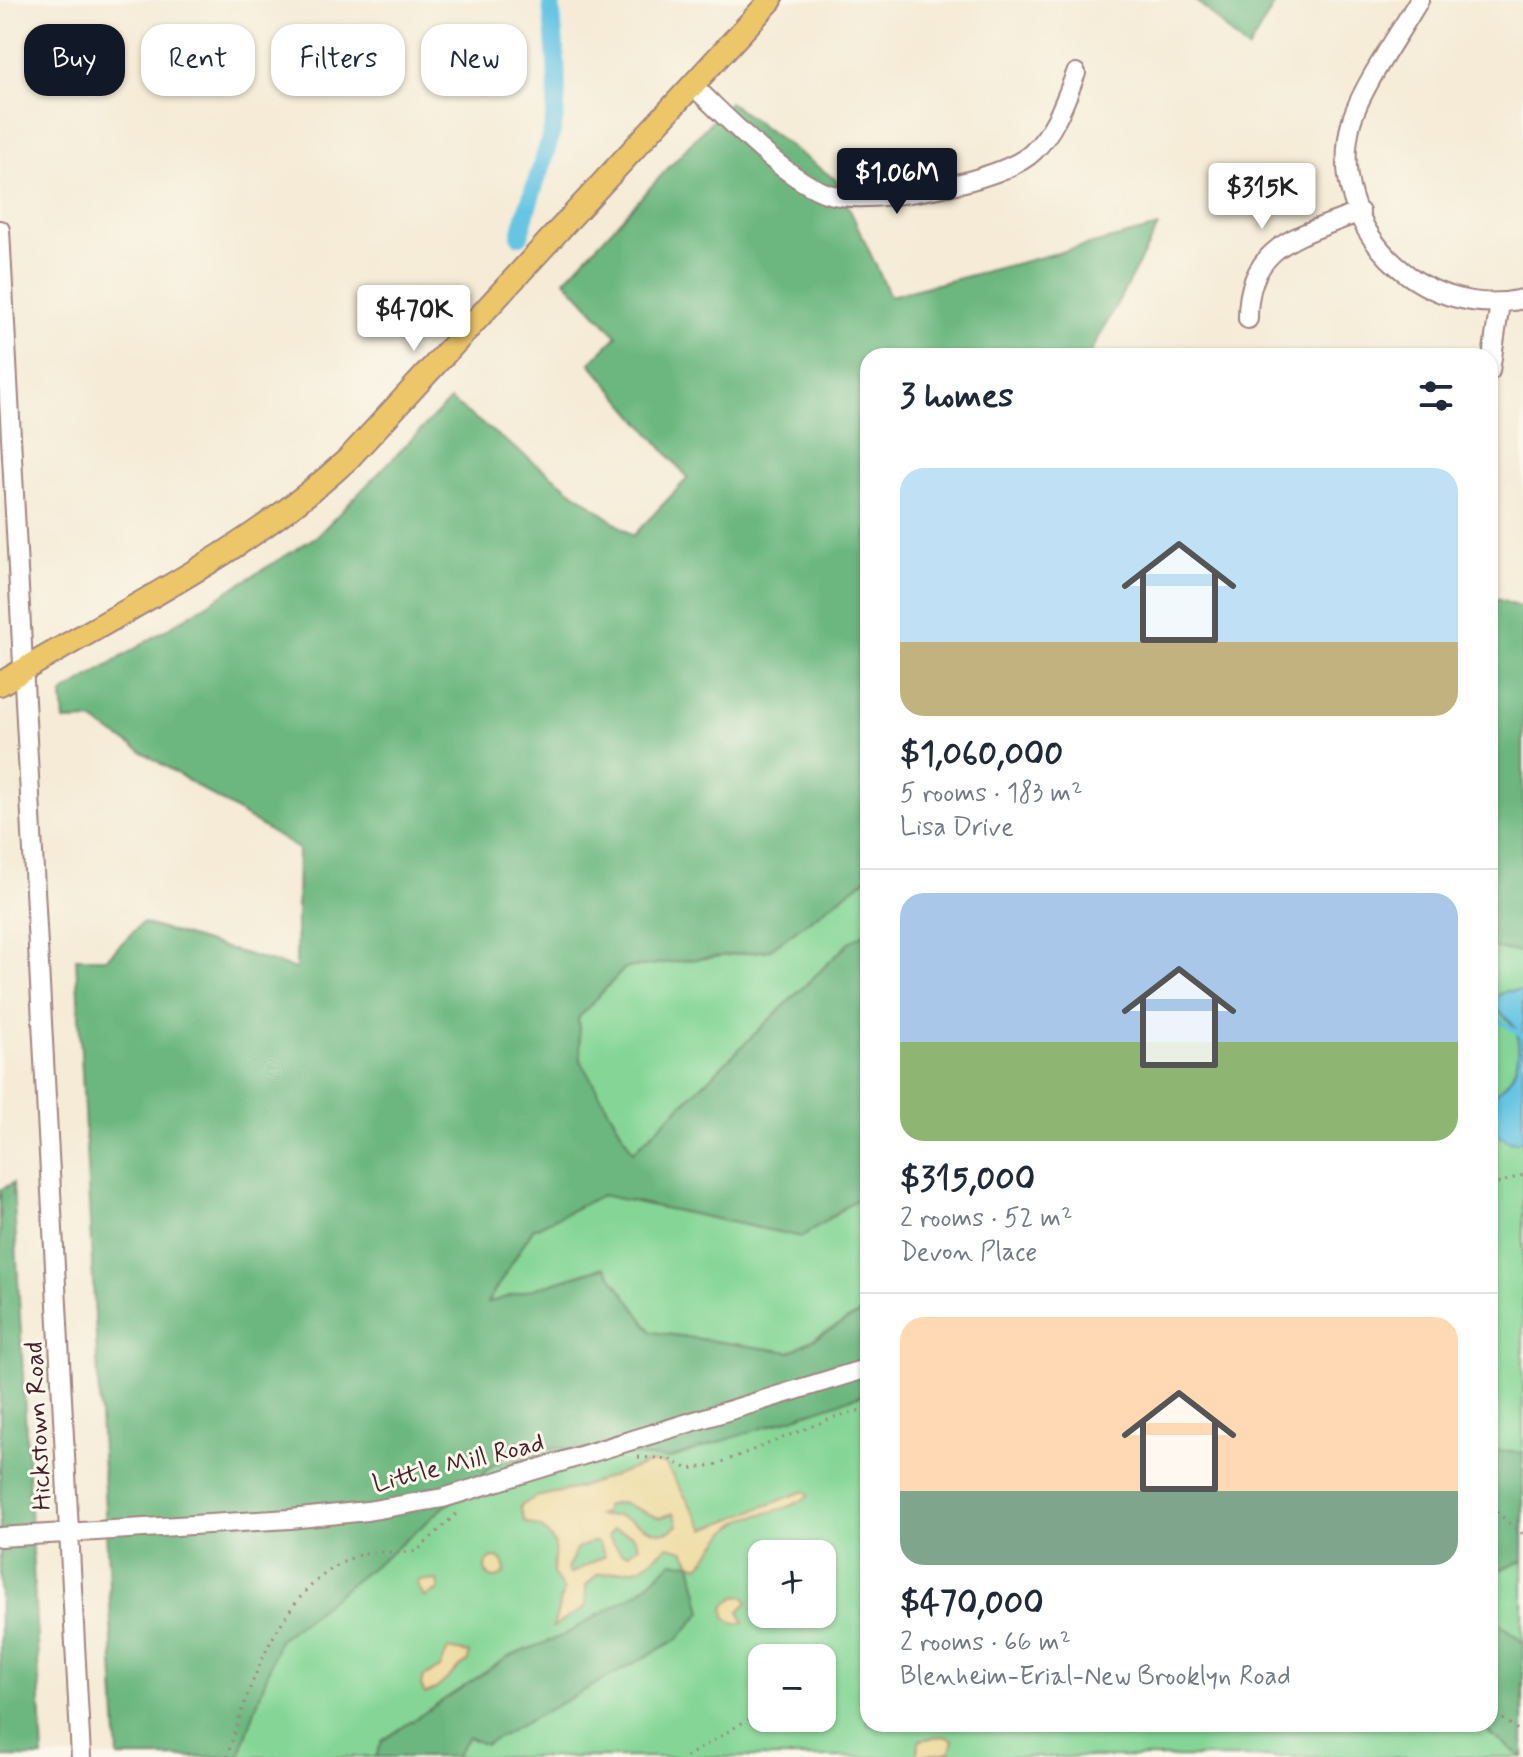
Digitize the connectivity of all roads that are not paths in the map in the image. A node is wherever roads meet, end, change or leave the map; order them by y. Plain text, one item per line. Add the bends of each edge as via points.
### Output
1 (771, 0) edge
2 (1419, 0) edge
3 (1076, 73) dead end
4 (692, 85) junction
5 (1360, 212) junction
6 (0, 230) edge
7 (1523, 299) edge
8 (1500, 303) junction
9 (1248, 319) dead end
10 (1493, 348) edge
11 (24, 669) junction
12 (0, 684) edge
13 (860, 1370) edge
14 (69, 1533) junction
15 (0, 1537) edge
16 (81, 1757) edge

1 - 4 main road
2 - 5 street via 1361,97 1351,124 1348,163
3 - 4 street via 1048,136 1032,155 944,187 855,198 827,194 798,177
4 - 11 main road via 348,459 306,498 119,618
5 - 8 street via 1395,268 1432,292
5 - 9 street via 1276,247 1257,269 1248,296
6 - 11 street, Hickstown Road
7 - 8 street
8 - 10 street
11 - 12 main road
11 - 14 street, Hickstown Road
13 - 14 street, Little Mill Road via 443,1498 290,1519
14 - 15 street, Little Mill Road
14 - 16 street, Hickstown Road

